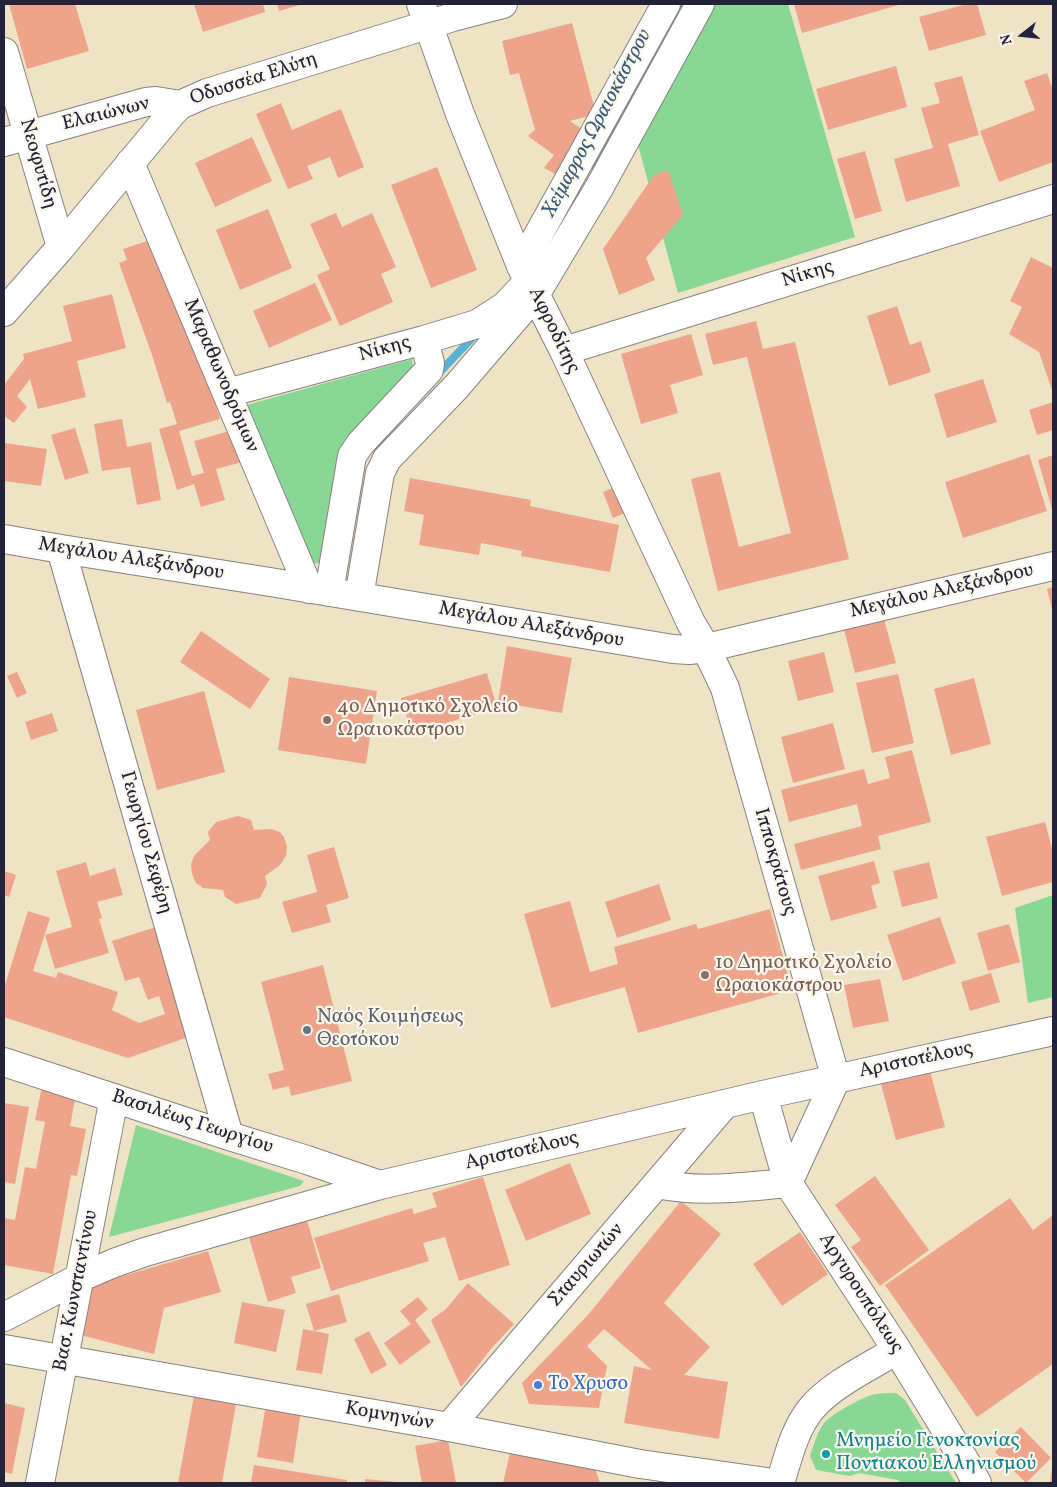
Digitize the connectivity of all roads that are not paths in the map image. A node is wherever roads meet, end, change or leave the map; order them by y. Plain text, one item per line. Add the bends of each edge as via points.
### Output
1 (503, 4) edge
2 (666, 4) edge
3 (700, 4) edge
4 (425, 14) edge
5 (4, 52) edge
6 (180, 105) junction
7 (16, 139) edge
8 (130, 163) junction
9 (1053, 199) edge
10 (61, 247) junction
11 (528, 281) junction
12 (4, 312) edge
13 (424, 340) junction
14 (564, 351) junction
15 (227, 393) junction
16 (4, 538) edge
17 (61, 549) junction
18 (1053, 566) edge
19 (319, 590) junction
20 (359, 597) junction
21 (706, 648) junction
22 (1053, 1031) edge
23 (4, 1062) edge
24 (836, 1079) junction
25 (763, 1095) junction
26 (114, 1098) junction
27 (725, 1104) junction
28 (229, 1136) junction
29 (788, 1183) junction
30 (657, 1184) junction
31 (380, 1186) junction
32 (79, 1278) junction
33 (4, 1317) edge
34 (4, 1349) edge
35 (897, 1350) junction
36 (63, 1359) junction
37 (449, 1427) junction
38 (639, 1474) edge
39 (40, 1483) edge
40 (774, 1483) edge
41 (780, 1483) edge
42 (977, 1483) edge

1 - 4 street, Οδυσσέα Ελύτη
2 - 11 street
3 - 11 street via 599,188
4 - 6 street, Οδυσσέα Ελύτη
4 - 11 street, Αφροδίτης via 460,114
5 - 7 street, Νεοφυτίδη
6 - 7 street, Ελαιώνων via 146,102
6 - 8 street, Οδυσσέα Ελύτη
7 - 10 street, Νεοφυτίδη
8 - 10 street, Οδυσσέα Ελύτη
8 - 15 street, Μαραθωνοδρόμων
9 - 14 street, Νίκης
10 - 12 street, Οδυσσέα Ελύτη
11 - 13 street, Νίκης via 505,306 477,324
11 - 14 street, Αφροδίτης
11 - 20 street via 456,386 387,459 380,473
13 - 15 street, Νίκης
13 - 19 street via 429,370 352,456
14 - 21 street, Αφροδίτης via 691,623
15 - 19 street, Μαραθωνοδρόμων
16 - 17 street, Μεγάλου Αλεξάνδρου
17 - 19 street, Μεγάλου Αλεξάνδρου
17 - 28 street, Γεωργίου Σεφέρη
18 - 21 street, Μεγάλου Αλεξάνδρου
19 - 20 street, Μεγάλου Αλεξάνδρου
20 - 21 street, Μεγάλου Αλεξάνδρου via 673,650
21 - 24 street, Ιπποκράτους via 725,688
22 - 24 street, Αριστοτέλους
23 - 26 street, Βασιλέως Γεωργίου
24 - 25 street, Αριστοτέλους
24 - 29 street
25 - 27 street, Αριστοτέλους
25 - 29 street, Αργυρουπόλεως
26 - 28 street, Βασιλέως Γεωργίου
26 - 32 street, Βασ. Κωνσταντίνου
27 - 30 street, Σταυριωτών
27 - 31 street, Αριστοτέλους
28 - 31 street, Βασιλέως Γεωργίου
29 - 30 street via 706,1189
29 - 35 street, Αργυρουπόλεως
30 - 37 street, Σταυριωτών
31 - 32 street, Αριστοτέλους via 171,1244
32 - 33 street, Αριστοτέλους
32 - 36 street, Βασ. Κωνσταντίνου
34 - 36 street, Κομνηνών
35 - 41 street via 840,1384 811,1410 790,1449
35 - 42 street, Αργυρουπόλεως
36 - 37 street, Κομνηνών
36 - 39 street, Βασ. Κωνσταντίνου
37 - 38 street, Κομνηνών
38 - 40 street, Κομνηνών

